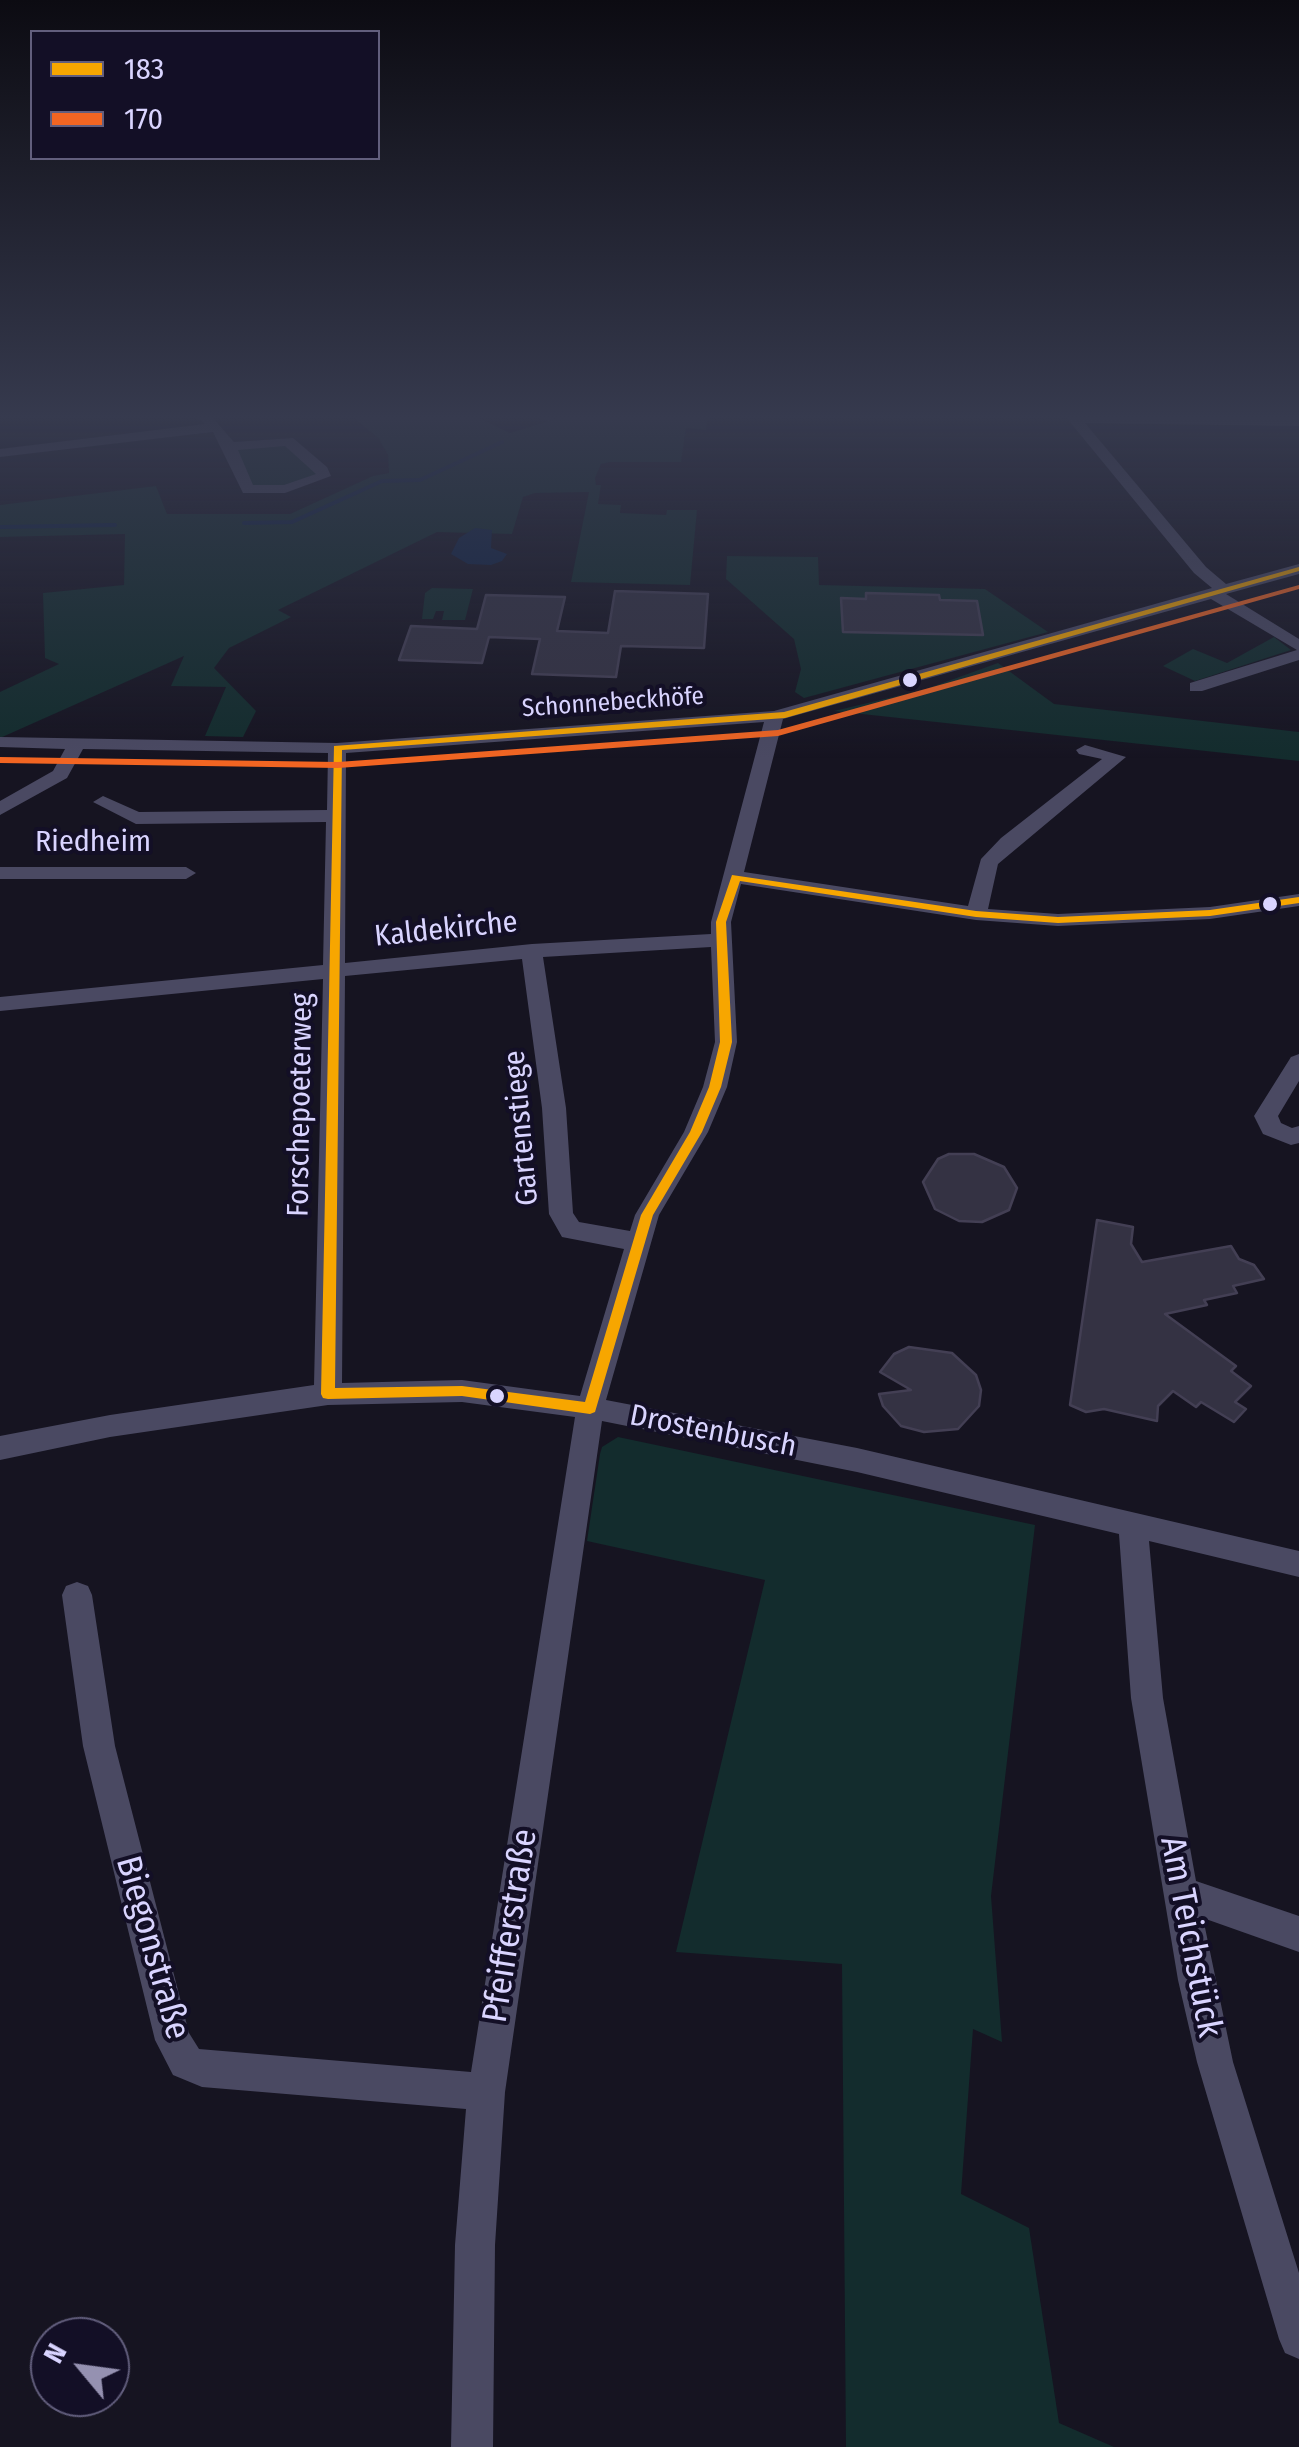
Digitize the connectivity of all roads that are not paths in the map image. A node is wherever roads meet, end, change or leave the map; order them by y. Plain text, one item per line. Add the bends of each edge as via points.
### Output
1 (1167, 530) edge
2 (1299, 568) edge
3 (1218, 592) junction
4 (1299, 646) edge
5 (1299, 655) edge
6 (1196, 687) dead end
7 (775, 716) junction
8 (0, 742) edge
9 (77, 744) junction
10 (337, 748) junction
11 (1085, 750) dead end
12 (104, 802) dead end
13 (0, 809) edge
14 (338, 816) junction
15 (186, 872) dead end
16 (0, 873) edge
17 (736, 877) junction
18 (1299, 900) edge
19 (976, 914) junction
20 (720, 940) junction
21 (532, 951) junction
22 (332, 972) junction
23 (0, 1004) edge
24 (1299, 1062) edge
25 (1299, 1134) edge
26 (638, 1242) junction
27 (328, 1394) junction
28 (590, 1408) junction
29 (0, 1448) edge
30 (1133, 1524) junction
31 (1299, 1564) edge
32 (77, 1595) dead end
33 (1180, 1893) junction
34 (1299, 1934) edge
35 (486, 2092) junction
36 (1299, 2340) edge
37 (472, 2447) edge

1 - 3 street
2 - 3 street, Schonnebeckhöfe
3 - 4 street
3 - 7 street, Schonnebeckhöfe
5 - 6 street
7 - 10 street, Schonnebeckhöfe
7 - 17 street
8 - 9 street, Schonnebeckhöfe
9 - 10 street, Schonnebeckhöfe
9 - 13 street, Riedheim via 60,774
10 - 14 street, Forschepoeterweg
11 - 19 street via 1117,756 988,862
12 - 14 street via 136,818
14 - 22 street, Forschepoeterweg
15 - 16 street, Riedheim
17 - 19 street
17 - 20 street
18 - 19 street via 1130,920
20 - 21 street, Kaldekirche
20 - 26 street, Pfeifferstraße via 726,1042 715,1087
21 - 22 street, Kaldekirche
21 - 26 street, Gartenstiege via 561,1214 571,1230
22 - 23 street, Kaldekirche
22 - 27 street, Forschepoeterweg
24 - 25 street via 1266,1116 1271,1128
26 - 28 street, Pfeifferstraße
27 - 28 street, Drostenbusch via 462,1391
27 - 29 street, Drostenbusch
28 - 30 street, Drostenbusch
28 - 35 street, Pfeifferstraße
30 - 31 street, Drostenbusch
30 - 33 street, Am Teichstück via 1147,1698
32 - 35 street, Biegonstraße via 98,1746 173,2040 186,2062 202,2069
33 - 34 street
33 - 36 street, Am Teichstück via 1215,2062
35 - 37 street, Pfeifferstraße

